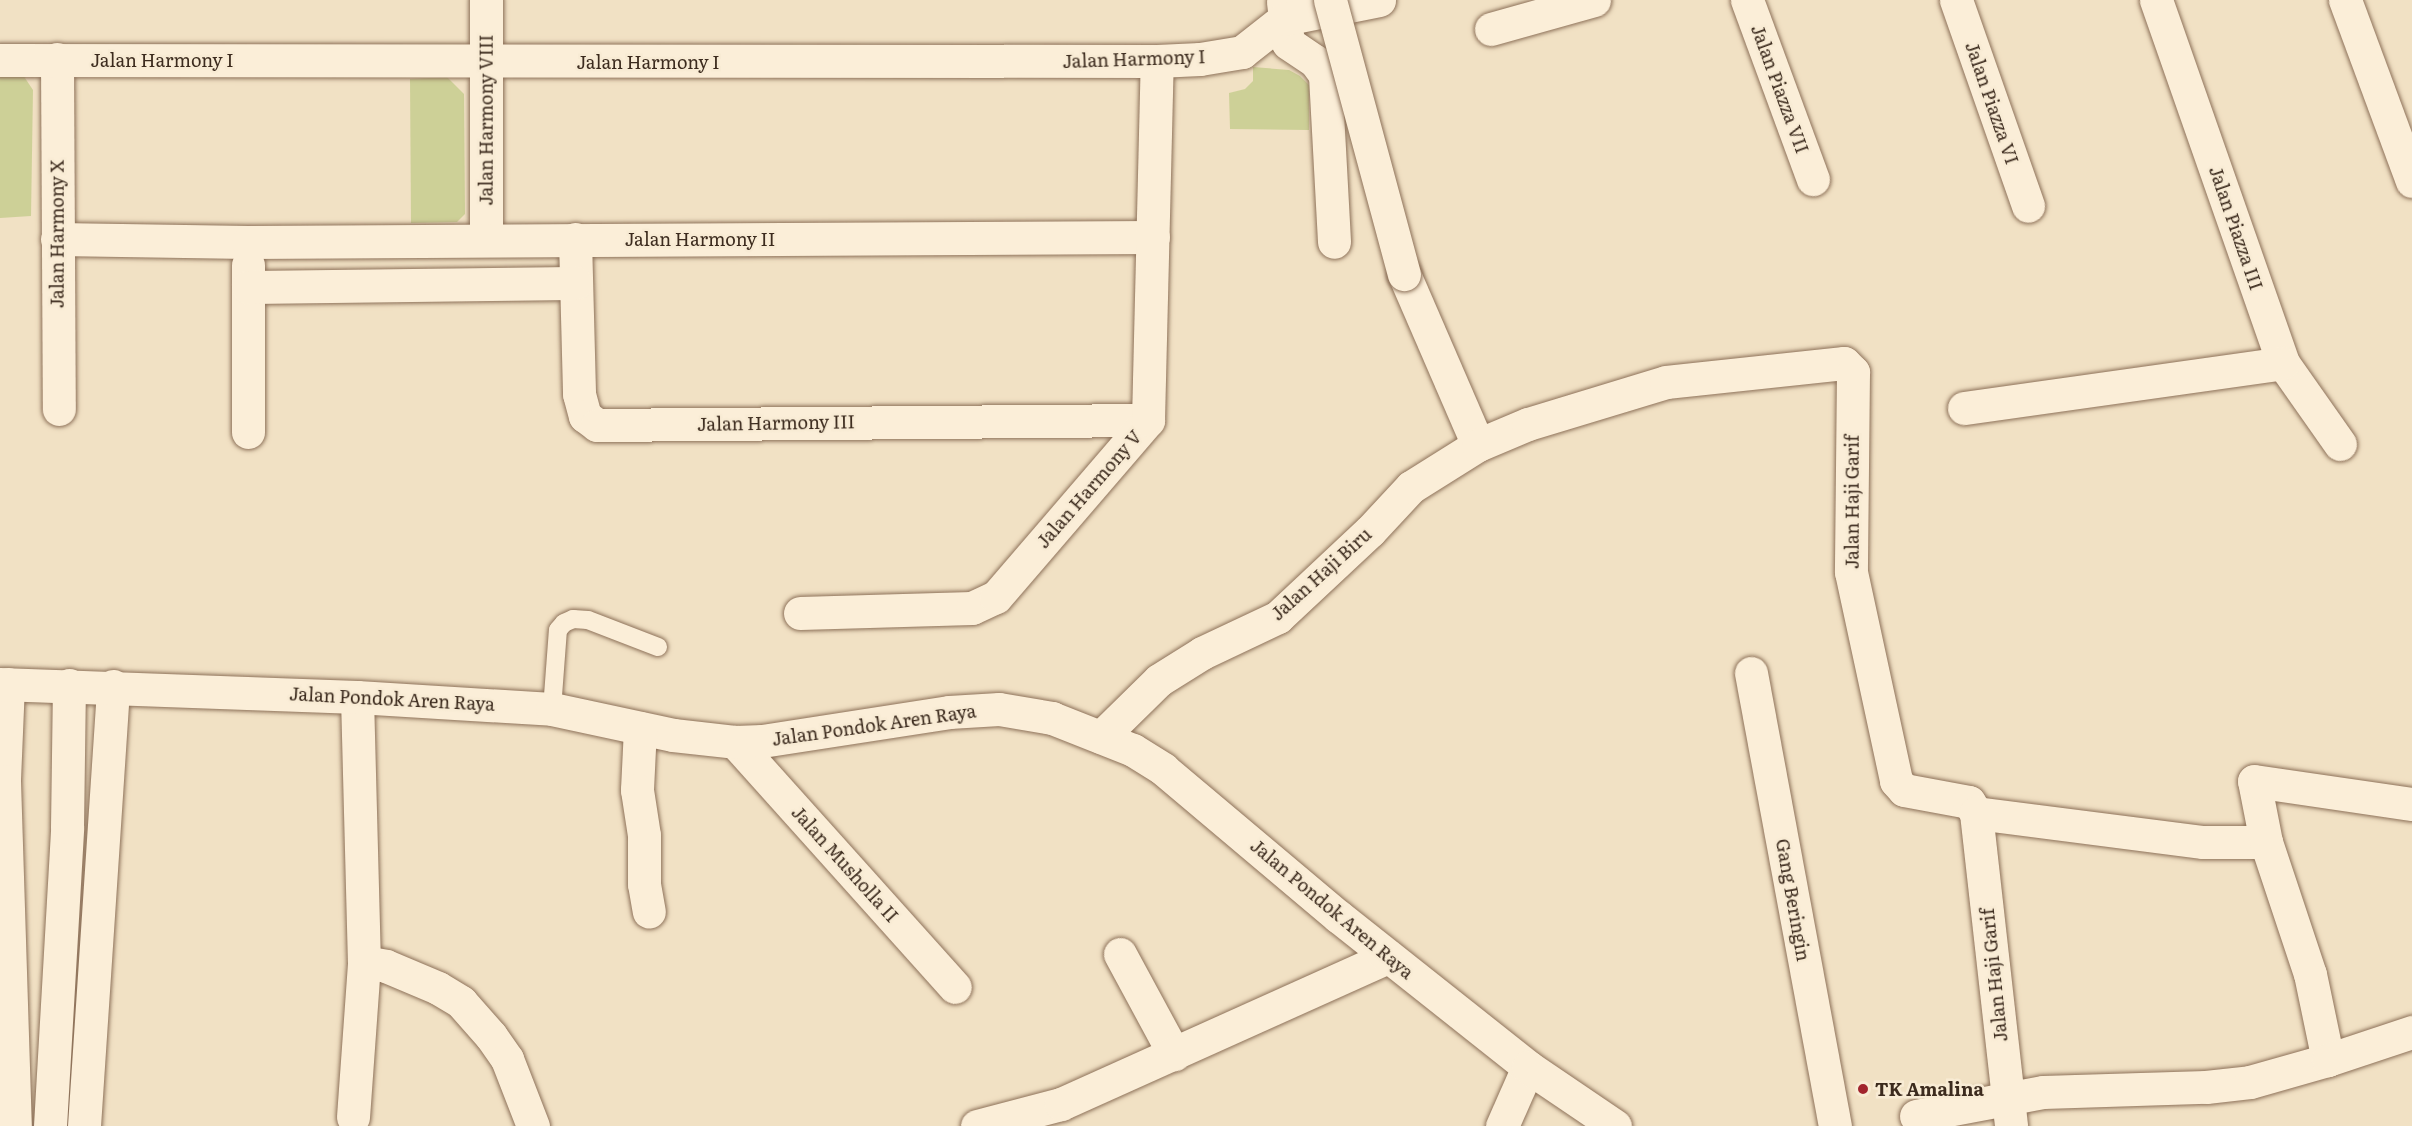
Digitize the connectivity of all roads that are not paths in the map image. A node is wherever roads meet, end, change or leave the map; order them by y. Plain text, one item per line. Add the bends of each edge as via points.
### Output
1 (486, 0) edge
2 (1330, 0) edge
3 (1379, 0) edge
4 (1594, 0) edge
5 (1747, 0) edge
6 (1956, 0) edge
7 (2156, 0) edge
8 (2345, 0) edge
9 (1284, 10) edge
10 (1491, 29) dead end
11 (57, 59) junction
12 (0, 60) edge
13 (1157, 61) junction
14 (486, 62) junction
15 (1813, 179) dead end
16 (2412, 182) edge
17 (2028, 206) dead end
18 (1152, 237) junction
19 (57, 239) junction
20 (575, 239) junction
21 (486, 240) junction
22 (248, 242) junction
23 (1334, 242) dead end
24 (576, 283) junction
25 (248, 287) junction
26 (2283, 363) junction
27 (1964, 408) dead end
28 (58, 409) dead end
29 (1148, 420) junction
30 (248, 432) dead end
31 (2340, 444) dead end
32 (1478, 446) junction
33 (800, 612) dead end
34 (658, 647) dead end
35 (1752, 673) dead end
36 (4, 684) edge
37 (69, 685) junction
38 (113, 686) junction
39 (357, 697) junction
40 (552, 709) junction
41 (640, 728) junction
42 (1101, 737) junction
43 (735, 742) junction
44 (2412, 804) edge
45 (1976, 813) junction
46 (2266, 842) junction
47 (649, 912) dead end
48 (1120, 954) dead end
49 (1388, 957) junction
50 (364, 962) junction
51 (955, 987) dead end
52 (2412, 1032) edge
53 (1174, 1054) junction
54 (2328, 1060) junction
55 (1528, 1068) junction
56 (2009, 1112) edge
57 (1916, 1116) dead end
58 (353, 1117) dead end
59 (1046, 1118) edge
60 (15, 1126) edge
61 (50, 1126) edge
62 (84, 1126) edge
63 (533, 1126) edge
64 (976, 1126) edge
65 (1502, 1126) edge
66 (1614, 1126) edge
67 (1835, 1126) edge

1 - 14 street, Jalan Harmony VIII
2 - 32 street, bridge via 1404,274
3 - 9 street, Jalan Harmony I
4 - 10 street
5 - 15 street, Jalan Piazza VII
6 - 17 street, Jalan Piazza VI
7 - 26 street, Jalan Piazza III
8 - 16 street
9 - 13 street, Jalan Harmony I via 1242,52
9 - 23 street via 1288,43 1315,61 1324,75
11 - 12 street, Jalan Harmony I
11 - 14 street, Jalan Harmony I
11 - 19 street, Jalan Harmony X
13 - 14 street, Jalan Harmony I
13 - 18 street, Jalan Harmony V
14 - 21 street, Jalan Harmony VIII
18 - 20 street, Jalan Harmony II
18 - 29 street, Jalan Harmony V
19 - 22 street, Jalan Harmony II
19 - 28 street, Jalan Harmony X
20 - 21 street, Jalan Harmony II
20 - 24 street, Jalan Harmony III
21 - 22 street, Jalan Harmony II
22 - 25 street
24 - 25 street
24 - 29 street, Jalan Harmony III via 579,394 585,416 597,425
25 - 30 street
26 - 27 street
26 - 31 street, Jalan Piazza III
29 - 33 street, Jalan Harmony V via 996,597 972,608
32 - 42 street, Jalan Haji Biru via 1411,487 1278,617 1202,653 1158,680
32 - 45 street, Jalan Haji Garif via 1528,424 1666,382 1833,363 1850,367 1851,572 1896,781 1904,790 1969,802
34 - 40 lane via 588,620 564,623 558,630
35 - 67 street, Gang Beringin
36 - 37 street, Jalan Pondok Aren Raya
36 - 60 street
37 - 38 street, Jalan Pondok Aren Raya
37 - 61 street via 67,827
38 - 39 street, Jalan Pondok Aren Raya
38 - 62 street
39 - 40 street, Jalan Pondok Aren Raya
39 - 50 street
40 - 41 street, Jalan Pondok Aren Raya
41 - 43 street, Jalan Pondok Aren Raya
41 - 47 street via 637,790
42 - 43 street, Jalan Pondok Aren Raya via 1052,718 999,709 949,712
42 - 49 street, Jalan Pondok Aren Raya via 1133,750 1163,769
43 - 51 street, Jalan Musholla II
44 - 46 street via 2254,781
45 - 46 street via 2203,842
45 - 56 street, Jalan Haji Garif
46 - 54 street via 2310,974
48 - 53 street
49 - 53 street
49 - 55 street, Jalan Pondok Aren Raya
50 - 58 street
50 - 63 street via 386,966 461,1002 507,1059
52 - 54 street
53 - 59 street via 1061,1104
54 - 56 street via 2250,1082 2206,1087 2043,1092
55 - 65 street
55 - 66 street, Jalan Pondok Aren Raya
56 - 57 street
59 - 64 street

